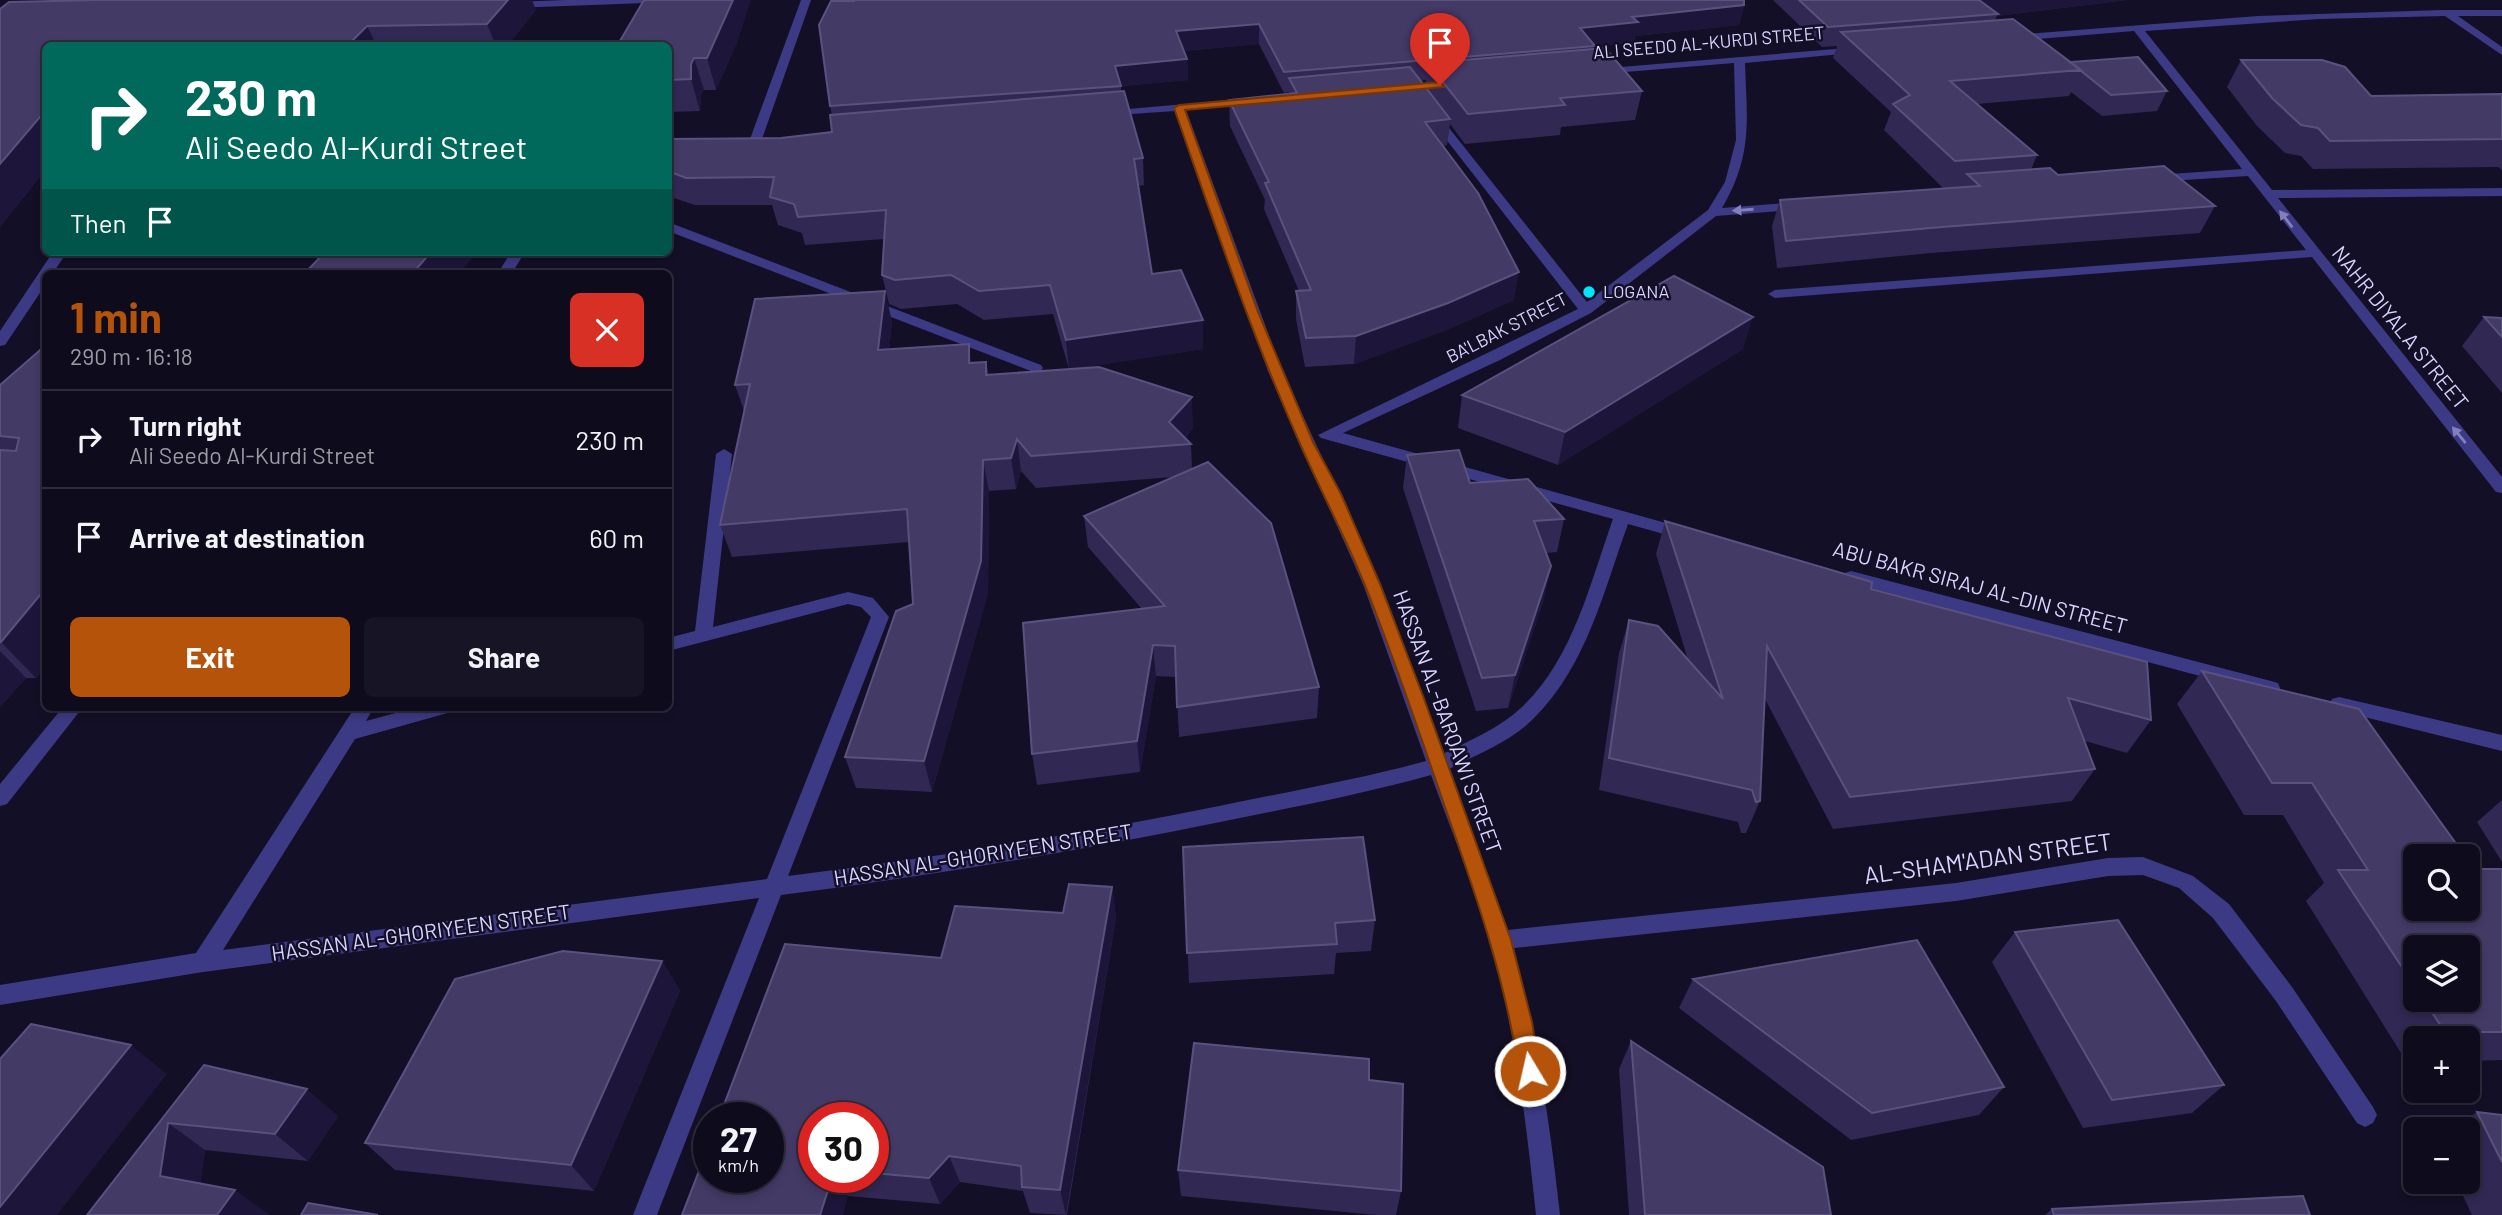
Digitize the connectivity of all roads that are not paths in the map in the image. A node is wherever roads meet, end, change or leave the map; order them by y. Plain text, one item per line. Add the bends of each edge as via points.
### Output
1 (645, 0) edge
2 (806, 0) edge
3 (494, 6) edge
4 (2446, 12) junction
5 (2502, 13) edge
6 (2137, 28) junction
7 (2000, 39) edge
8 (1876, 48) edge
9 (2502, 52) edge
10 (1739, 59) junction
11 (1590, 72) edge
12 (1262, 101) edge
13 (1426, 106) edge
14 (1179, 108) junction
15 (1097, 114) edge
16 (756, 139) edge
17 (2251, 172) junction
18 (2140, 180) edge
19 (2502, 191) edge
20 (2267, 194) junction
21 (1810, 205) edge
22 (1713, 212) junction
23 (672, 228) edge
24 (2312, 253) junction
25 (42, 279) edge
26 (1775, 294) dead end
27 (1586, 310) junction
28 (0, 342) edge
29 (1036, 368) edge
30 (1328, 434) junction
31 (1306, 442) junction
32 (724, 454) dead end
33 (2496, 475) edge
34 (2502, 488) edge
35 (1622, 517) junction
36 (1702, 538) edge
37 (1835, 573) edge
38 (703, 636) junction
39 (672, 644) edge
40 (2288, 692) edge
41 (2315, 699) edge
42 (71, 711) edge
43 (363, 711) edge
44 (430, 711) edge
45 (350, 733) junction
46 (2502, 743) edge
47 (1439, 765) junction
48 (0, 798) edge
49 (775, 886) junction
50 (1501, 940) junction
51 (202, 962) junction
52 (0, 995) edge
53 (2365, 1115) dead end
54 (645, 1215) edge
55 (1548, 1215) edge

1 - 3 street
2 - 16 street
4 - 5 street
4 - 6 street
4 - 9 street
6 - 7 street
6 - 17 street, NAHR DIYALA STREET
8 - 10 street, ALI SEEDO AL-KURDI STREET
10 - 11 street, ALI SEEDO AL-KURDI STREET
10 - 22 street, BA'LBAK STREET via 1742,140 1731,182
12 - 14 street
13 - 27 street
14 - 15 street
14 - 31 street, HASSAN AL-BARQAWI STREET via 1251,312
17 - 18 street
17 - 20 street, NAHR DIYALA STREET
19 - 20 street
24 -> 20 street, NAHR DIYALA STREET
21 -> 22 street
22 - 27 street, BA'LBAK STREET
23 - 29 street
24 - 26 street
33 -> 24 street, NAHR DIYALA STREET
25 - 28 street
27 - 30 street, BA'LBAK STREET via 1495,358
30 - 31 street, BA'LBAK STREET
30 - 35 street
31 - 47 street, HASSAN AL-BARQAWI STREET via 1372,584
32 - 38 street
33 - 34 street, NAHR DIYALA STREET
35 - 36 street
35 - 47 street, HASSAN AL-GHORIYEEN STREET via 1575,647 1553,681 1528,712 1500,734
37 - 40 street, ABU BAKR SIRAJ AL-DIN STREET
38 - 39 street
38 - 49 street via 848,598 864,600 880,617
41 - 46 street
42 - 48 street
43 - 45 street
44 - 45 street
45 - 51 street
47 - 49 street, HASSAN AL-GHORIYEEN STREET via 1378,782 1170,824 914,869
47 - 50 street, HASSAN AL-BARQAWI STREET
49 - 51 street, HASSAN AL-GHORIYEEN STREET
49 - 54 street
50 - 53 street, AL-SHAM'ADAN STREET via 1942,894 2108,867 2143,866 2186,882 2221,911 2284,994
50 - 55 street, HASSAN AL-BARQAWI STREET via 1522,1022
51 - 52 street, HASSAN AL-GHORIYEEN STREET

